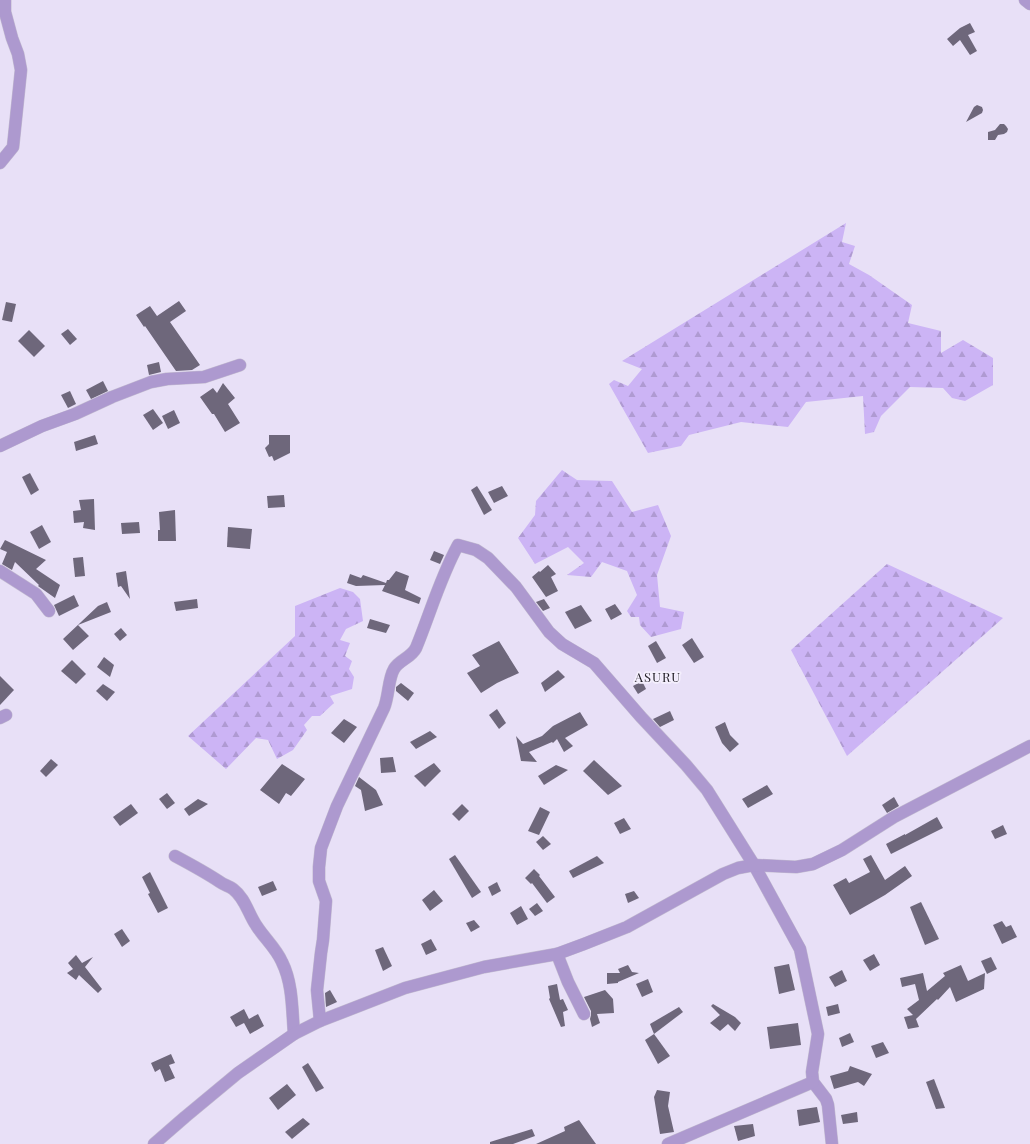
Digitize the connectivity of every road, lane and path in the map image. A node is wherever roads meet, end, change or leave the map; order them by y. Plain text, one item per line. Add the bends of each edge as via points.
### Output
1 (5, 0) edge
2 (1026, 0) edge
3 (1030, 4) edge
4 (0, 163) edge
5 (240, 366) dead end
6 (0, 446) edge
7 (0, 571) edge
8 (49, 611) dead end
9 (1030, 746) edge
10 (175, 856) dead end
11 (754, 865) junction
12 (557, 954) junction
13 (584, 1014) dead end
14 (320, 1021) junction
15 (294, 1034) junction
16 (813, 1082) junction
17 (154, 1144) edge
18 (668, 1144) edge
19 (832, 1144) edge

1 - 4 street via 5,12 21,70 13,147
2 - 3 street
5 - 6 street via 204,377 151,382 42,426
7 - 8 street via 36,594
9 - 11 street via 894,817 842,850 813,864 796,867
10 - 15 street via 203,870 240,896 256,925 282,962 291,996
11 - 12 street via 723,874 627,927
11 - 14 street via 703,785 594,663 562,644 549,632 516,587 488,558 476,550 458,545 415,651 394,669 384,708 337,806 321,848 319,881 326,902 318,990
11 - 16 street via 800,949 818,1034 812,1072
12 - 13 street
12 - 14 street via 484,967 405,988
14 - 15 street
15 - 17 street via 238,1073
16 - 18 street
16 - 19 street via 828,1104

